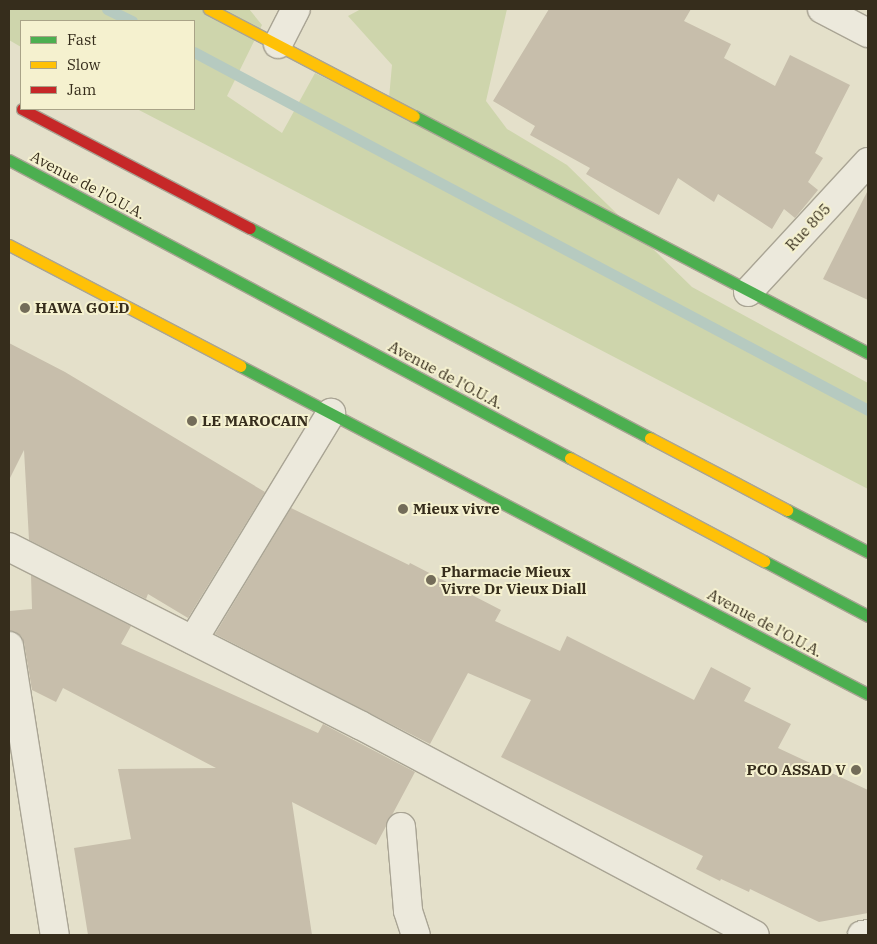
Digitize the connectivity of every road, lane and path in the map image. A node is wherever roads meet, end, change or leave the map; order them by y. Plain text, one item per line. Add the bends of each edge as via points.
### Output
1 (209, 9) edge
2 (296, 9) edge
3 (822, 9) edge
4 (868, 33) edge
5 (278, 44) junction
6 (9, 102) edge
7 (20, 108) edge
8 (23, 110) edge
9 (9, 160) edge
10 (868, 162) edge
11 (9, 245) edge
12 (748, 292) junction
13 (868, 353) edge
14 (331, 413) junction
15 (9, 547) edge
16 (868, 552) edge
17 (868, 616) edge
18 (193, 640) junction
19 (9, 646) edge
20 (868, 694) edge
21 (401, 827) dead end
22 (868, 934) edge
23 (55, 935) edge
24 (416, 935) edge
25 (755, 935) edge
26 (862, 935) edge

1 - 5 main road
2 - 5 street
3 - 4 street
5 - 12 main road
6 - 7 main road
8 - 16 main road
9 - 17 main road, Avenue de l'O.U.A.
10 - 12 street, Rue 805
11 - 14 main road, Avenue de l'O.U.A.
12 - 13 main road
14 - 18 street
14 - 20 main road, Avenue de l'O.U.A.
15 - 18 street
18 - 25 street
19 - 23 street
21 - 24 street via 408,911
22 - 26 street

